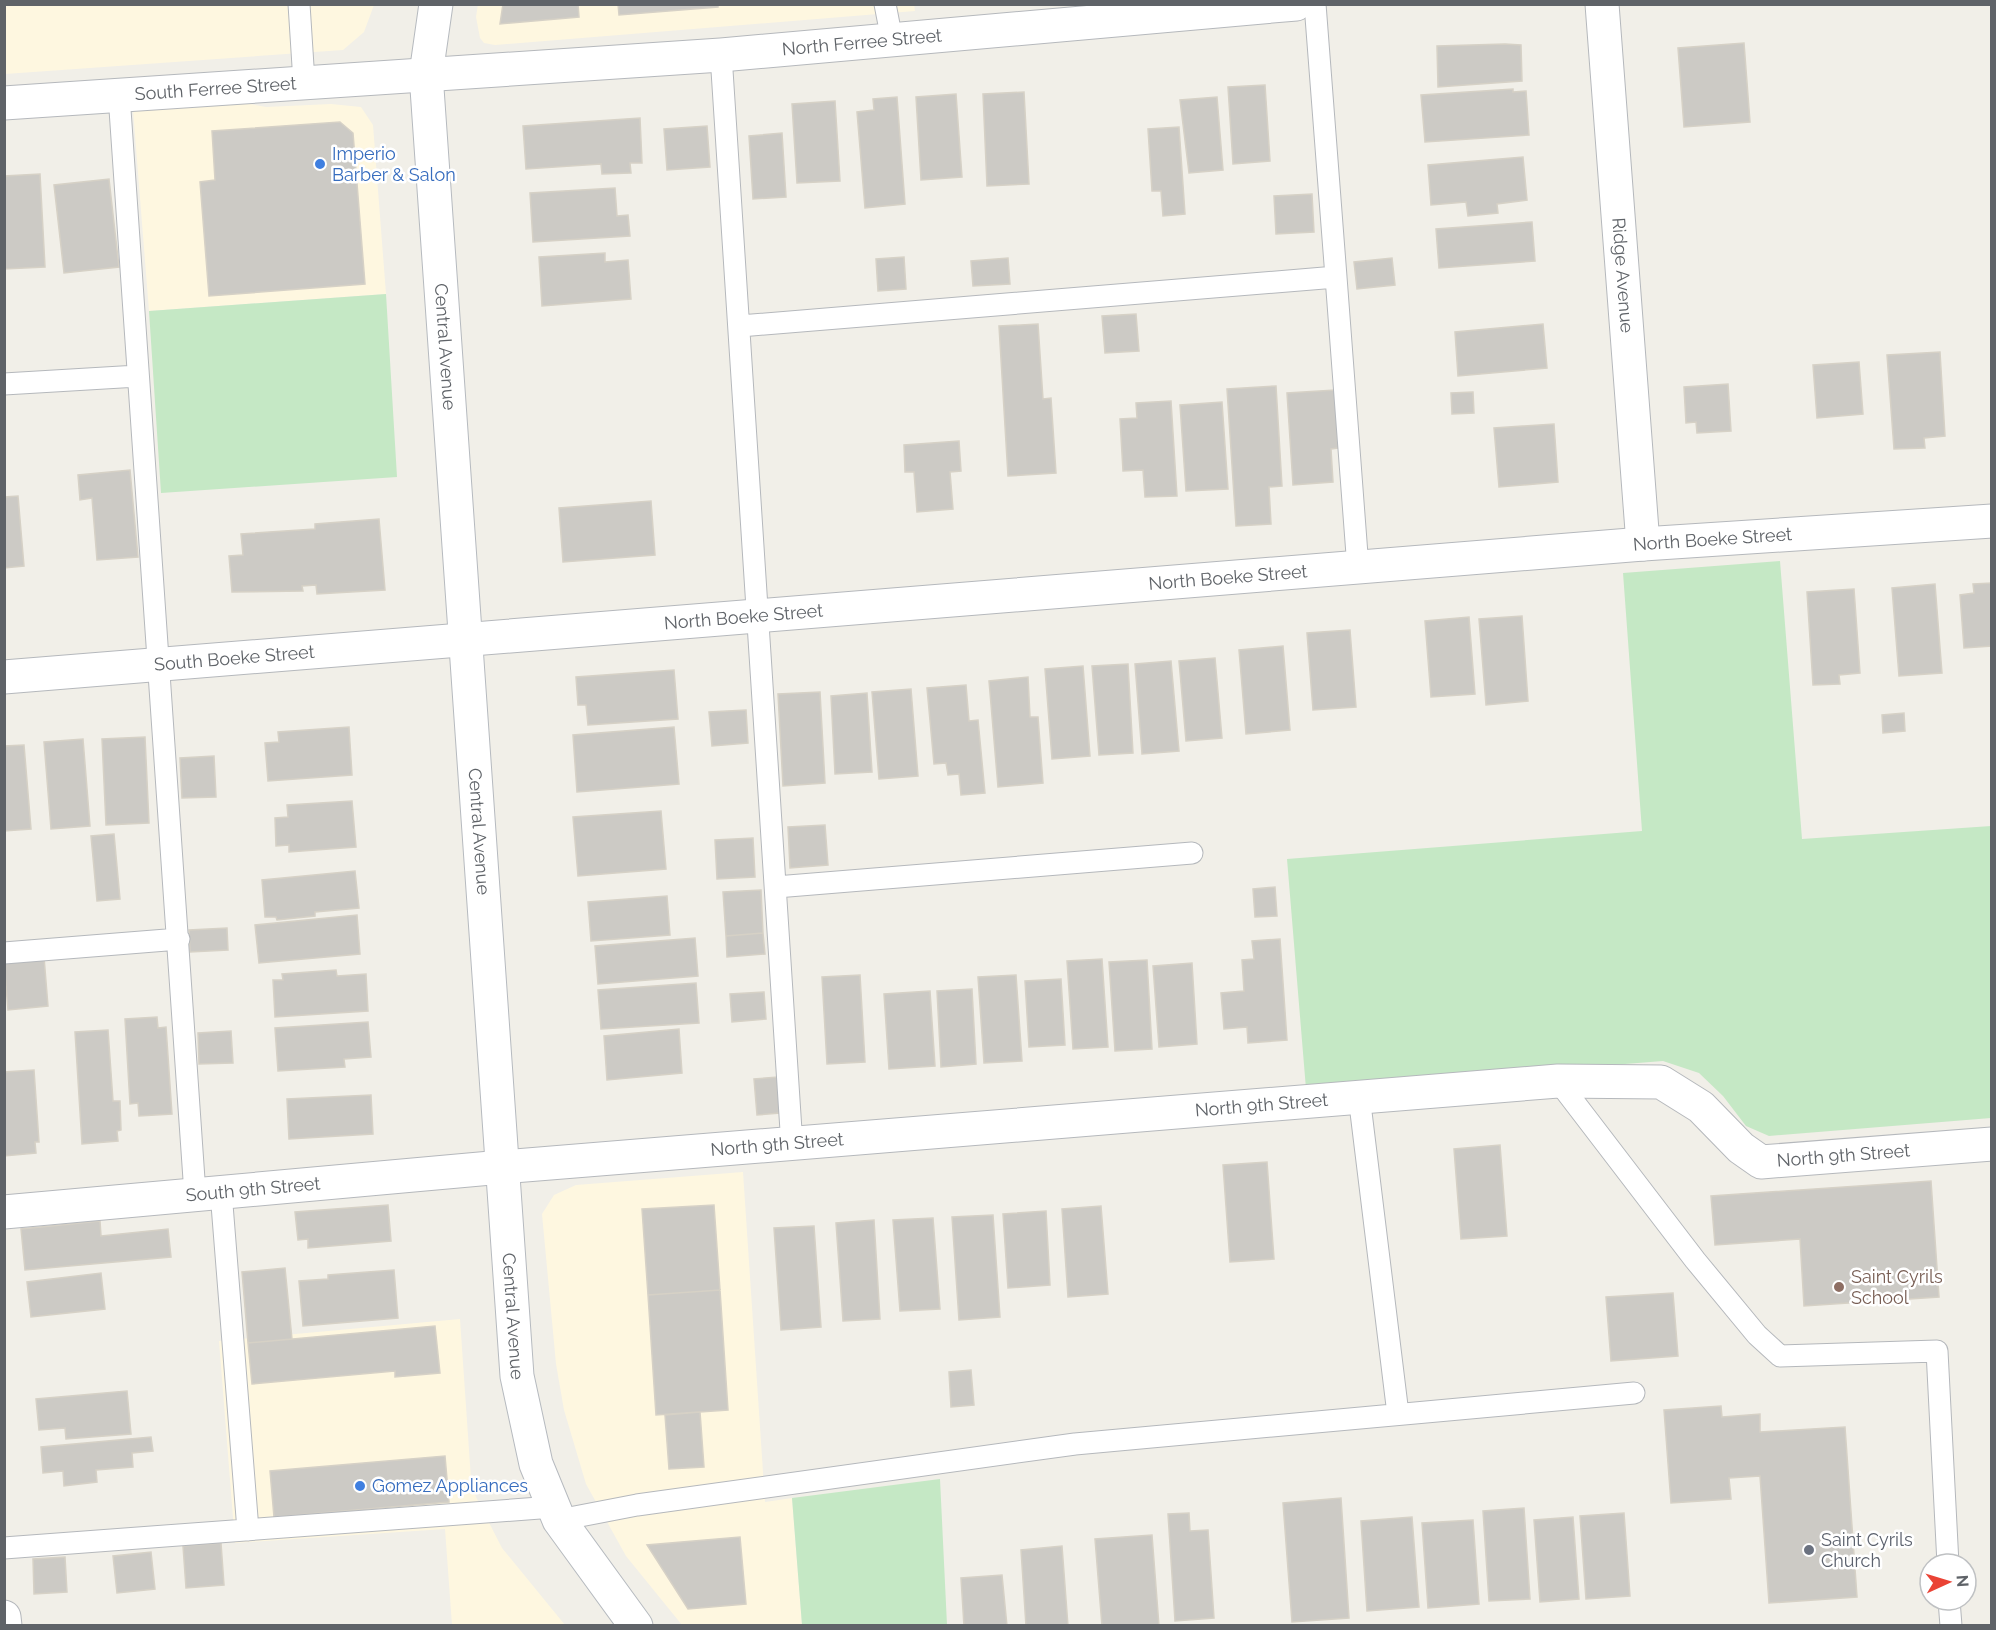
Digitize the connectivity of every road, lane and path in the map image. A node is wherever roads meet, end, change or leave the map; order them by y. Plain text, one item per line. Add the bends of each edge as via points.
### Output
1 (299, 4) edge
2 (436, 4) edge
3 (885, 4) edge
4 (1296, 4) edge
5 (1315, 4) edge
6 (1602, 4) edge
7 (892, 40) junction
8 (722, 55) junction
9 (426, 74) junction
10 (304, 82) junction
11 (119, 95) junction
12 (4, 103) edge
13 (1336, 277) junction
14 (740, 326) junction
15 (138, 376) junction
16 (4, 384) edge
17 (1992, 521) edge
18 (1643, 544) junction
19 (1358, 568) junction
20 (759, 616) junction
21 (465, 641) junction
22 (160, 665) junction
23 (4, 677) edge
24 (1192, 853) dead end
25 (776, 887) junction
26 (179, 939) junction
27 (4, 953) edge
28 (1558, 1081) junction
29 (1359, 1096) junction
30 (1992, 1144) edge
31 (792, 1146) junction
32 (502, 1167) junction
33 (208, 1193) junction
34 (4, 1212) edge
35 (1634, 1393) dead end
36 (1398, 1414) junction
37 (556, 1514) junction
38 (248, 1530) junction
39 (4, 1548) edge
40 (1947, 1552) edge
41 (4, 1617) edge
42 (5, 1626) edge
43 (636, 1626) edge

1 - 10 lane
2 - 9 street, Central Avenue
3 - 7 lane
4 - 7 street, North Ferree Street
5 - 13 lane
6 - 18 street, Ridge Avenue
7 - 8 street, North Ferree Street
8 - 9 street, North Ferree Street
8 - 14 lane
9 - 10 street, South Ferree Street
9 - 21 street, Central Avenue
10 - 11 street, South Ferree Street
11 - 12 street, South Ferree Street
11 - 15 lane
13 - 14 lane
13 - 19 lane
14 - 20 lane
15 - 16 lane
15 - 22 lane
17 - 18 street, North Boeke Street
18 - 19 street, North Boeke Street
19 - 20 street, North Boeke Street
20 - 21 street, North Boeke Street
20 - 25 lane
21 - 22 street, South Boeke Street
21 - 32 street, Central Avenue
22 - 23 street, South Boeke Street
22 - 26 lane
24 - 25 lane
25 - 31 lane
26 - 27 lane
26 - 33 lane
28 - 29 street, North 9th Street
28 - 30 street, North 9th Street via 1661,1082 1701,1107 1741,1148 1761,1162
28 - 40 lane via 1695,1260 1757,1335 1780,1356 1938,1351
29 - 31 street, North 9th Street
29 - 36 lane
31 - 32 street, North 9th Street
32 - 33 street, South 9th Street
32 - 37 street, Central Avenue via 517,1376 536,1464
33 - 34 street, South 9th Street
33 - 38 lane
35 - 36 lane
36 - 37 lane via 1063,1445
37 - 38 lane
37 - 43 street, Central Avenue
38 - 39 lane
41 - 42 street

